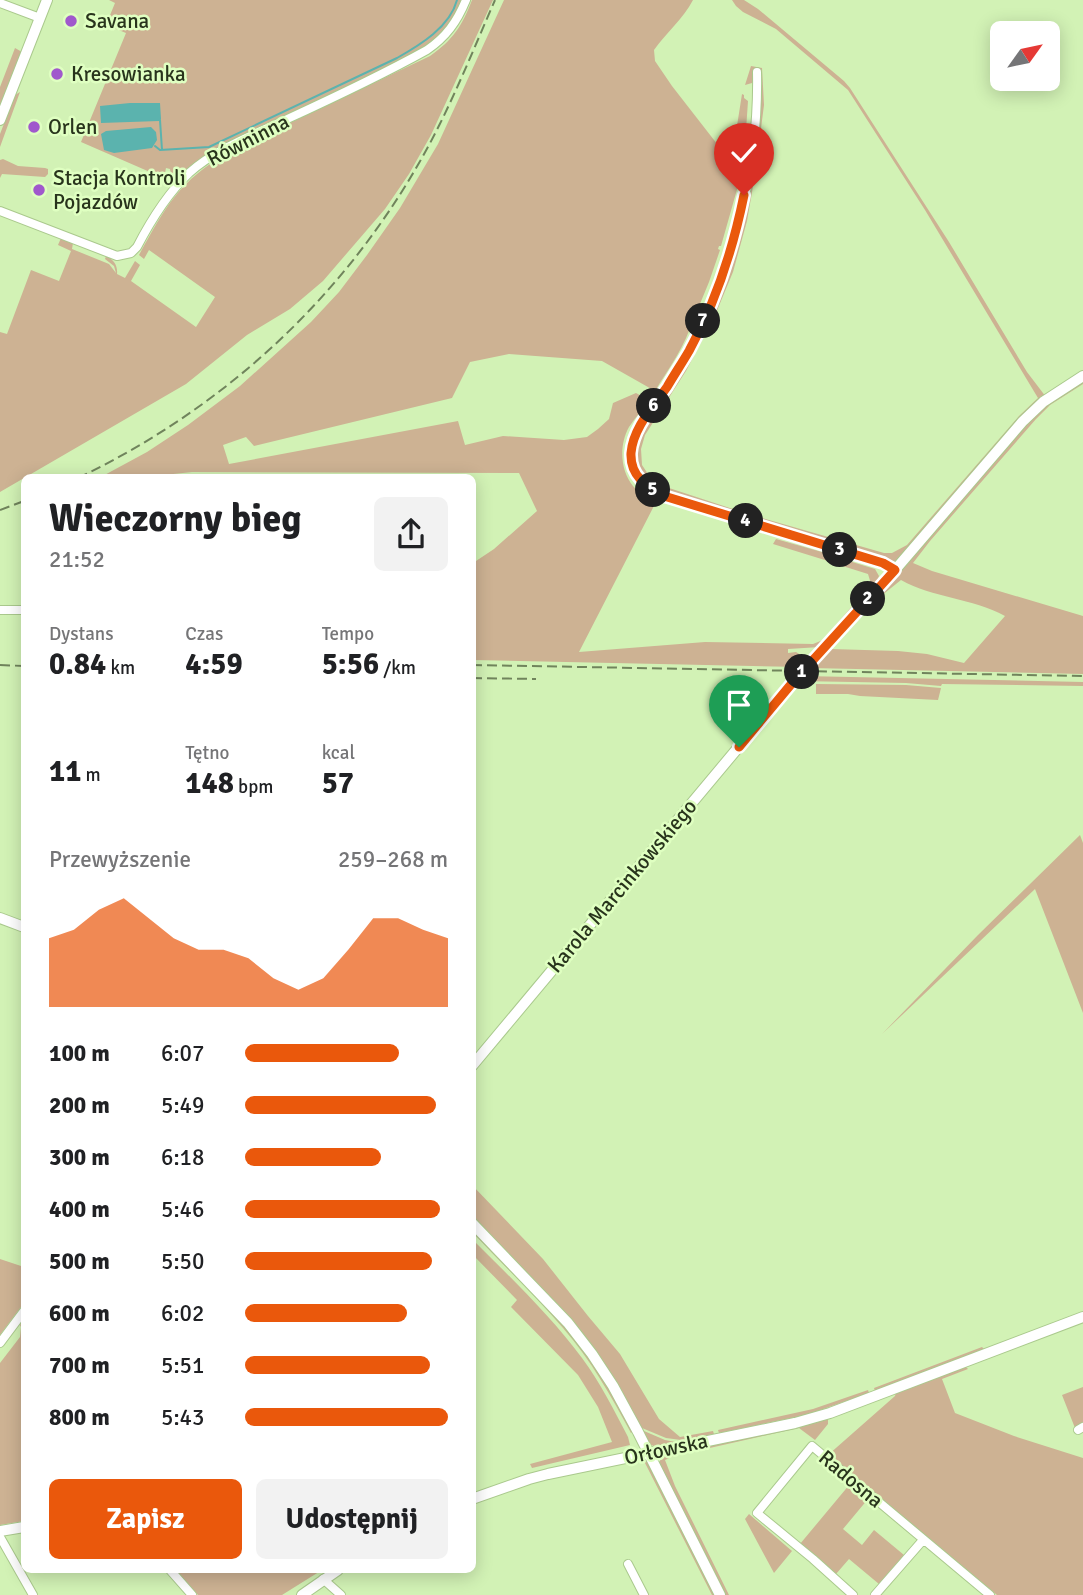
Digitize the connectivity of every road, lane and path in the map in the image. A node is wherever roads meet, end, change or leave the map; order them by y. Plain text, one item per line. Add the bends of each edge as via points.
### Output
1 (47, 0) edge
2 (466, 0) edge
3 (0, 3) edge
4 (40, 18) junction
5 (757, 72) dead end
6 (0, 120) edge
7 (0, 211) edge
8 (1083, 376) edge
9 (895, 570) junction
10 (0, 610) edge
11 (21, 610) edge
12 (0, 918) edge
13 (21, 926) edge
14 (476, 1061) edge
15 (476, 1227) edge
16 (21, 1315) edge
17 (1083, 1317) edge
18 (0, 1343) edge
19 (648, 1452) junction
20 (476, 1498) edge
21 (21, 1528) edge
22 (0, 1531) edge
23 (0, 1537) edge
24 (923, 1540) junction
25 (628, 1564) dead end
26 (173, 1573) edge
27 (333, 1573) edge
28 (323, 1579) junction
29 (33, 1595) edge
30 (192, 1595) edge
31 (302, 1595) edge
32 (341, 1595) edge
33 (644, 1595) edge
34 (720, 1595) edge
35 (853, 1595) edge
36 (875, 1595) edge
37 (990, 1595) edge

1 - 4 street
2 - 7 street, Równinna via 453,26 427,50 205,161 167,197 131,253 117,256
3 - 4 street
4 - 6 street
5 - 9 street via 748,178 725,268 689,350 638,430 632,462 642,482 664,496
8 - 9 street, Karola Marcinkowskiego via 1033,411
9 - 14 street, Karola Marcinkowskiego via 800,674
10 - 11 street
12 - 13 street
15 - 19 street via 592,1354
16 - 18 street
17 - 19 street, Orłowska via 830,1413
19 - 20 street, Orłowska via 538,1476
19 - 34 street
21 - 22 street
23 - 29 street
24 - 35 street, Radosna via 812,1446 757,1513
24 - 36 street
24 - 37 street, Radosna
25 - 33 street
26 - 30 street
27 - 28 street
28 - 31 street
28 - 32 street

